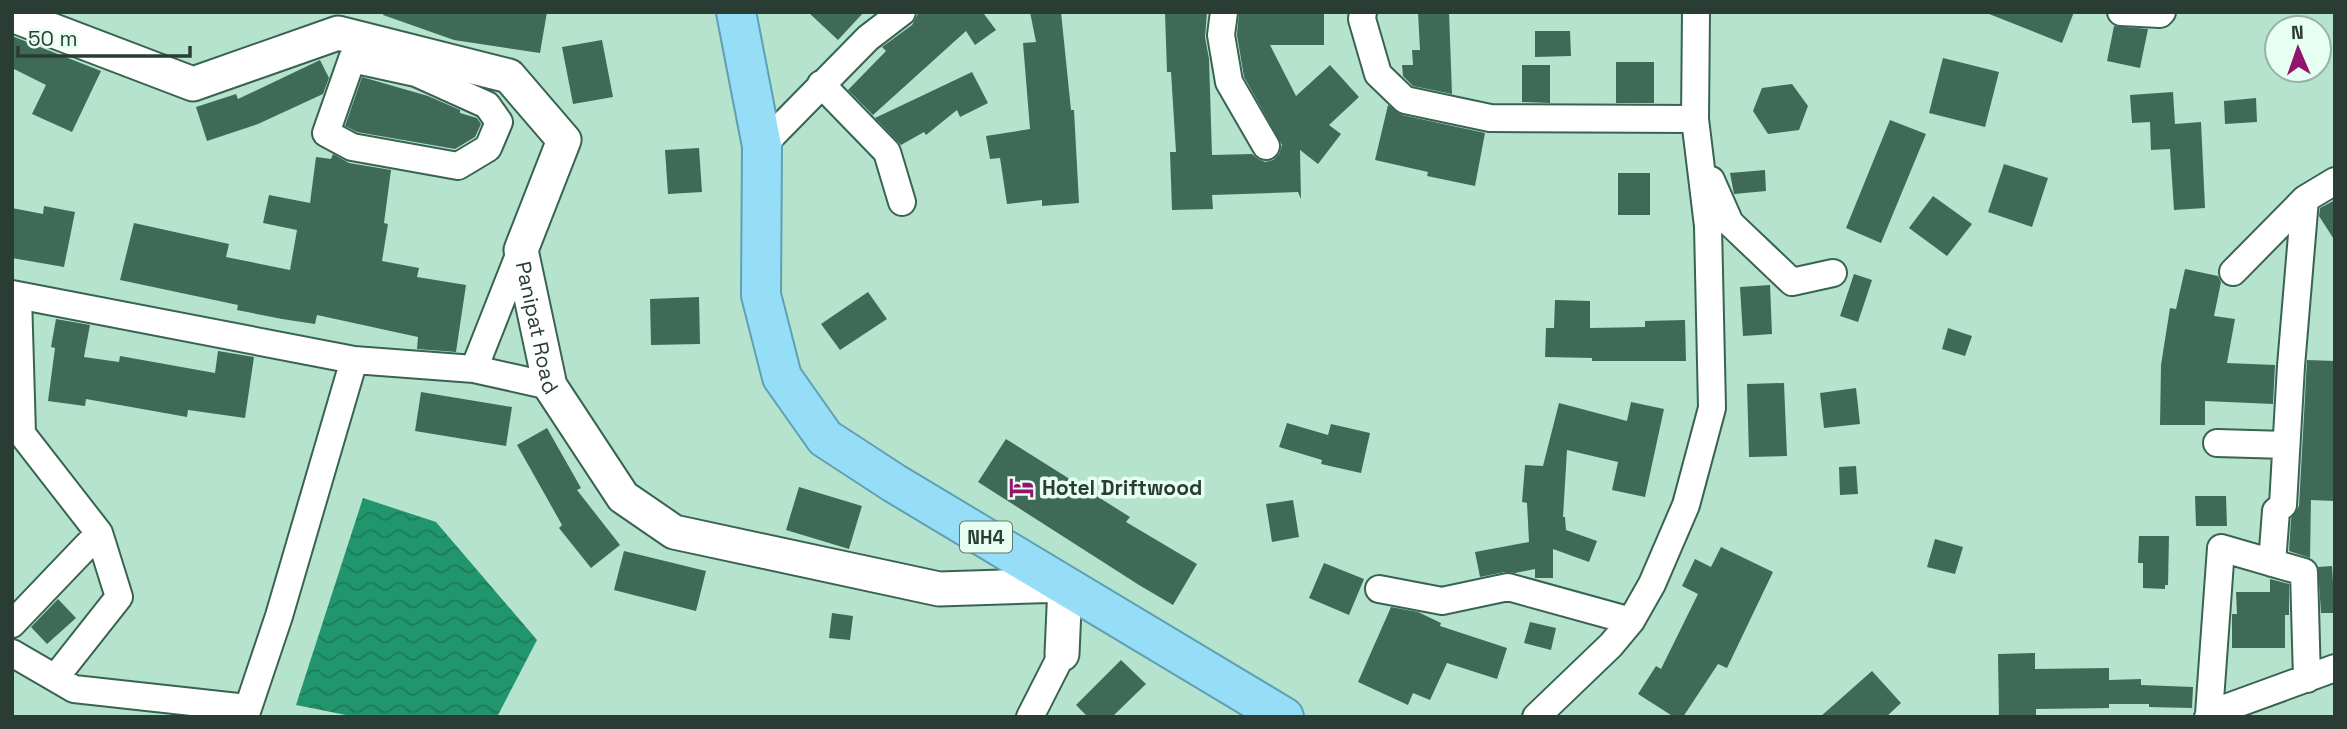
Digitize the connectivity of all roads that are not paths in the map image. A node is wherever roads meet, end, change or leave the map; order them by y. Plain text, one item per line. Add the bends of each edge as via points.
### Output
1 (736, 12) edge
2 (902, 12) edge
3 (1224, 12) edge
4 (1363, 12) edge
5 (1696, 12) edge
6 (2121, 12) edge
7 (2162, 12) edge
8 (12, 15) edge
9 (420, 63) junction
10 (821, 84) junction
11 (1695, 119) junction
12 (762, 146) junction
13 (1266, 146) dead end
14 (1699, 152) junction
15 (2335, 181) edge
16 (2305, 199) junction
17 (902, 202) dead end
18 (521, 250) junction
19 (2233, 272) dead end
20 (1833, 273) dead end
21 (15, 295) edge
22 (354, 360) junction
23 (474, 369) junction
24 (550, 386) junction
25 (2217, 443) dead end
26 (2286, 445) junction
27 (99, 533) junction
28 (2272, 563) junction
29 (1065, 584) junction
30 (1379, 589) dead end
31 (1631, 621) junction
32 (12, 624) edge
33 (12, 653) edge
34 (1062, 654) joint
35 (2335, 668) edge
36 (55, 678) junction
37 (2307, 679) junction
38 (246, 712) edge
39 (2208, 715) edge
40 (1030, 717) edge
41 (1284, 717) edge
42 (1536, 717) edge

1 - 12 highway, NH4
2 - 10 street
3 - 13 street via 1221,35 1229,82
4 - 11 street via 1378,74 1405,100 1490,117
5 - 11 street
6 - 7 street
8 - 9 street, Panipat Road via 193,84 338,33
9 - 9 street via 487,105 499,122 488,148 458,166 352,147 326,133 352,60
9 - 18 street, Panipat Road via 509,76 564,140
10 - 12 street
10 - 17 street via 887,152
11 - 14 street
12 - 29 highway, NH4 via 761,295 782,377 825,438
14 - 20 street via 1730,223 1792,282
14 - 31 street via 1708,226 1712,408 1686,505
15 - 16 street
16 - 19 street
16 - 26 street
18 - 23 street
18 - 24 street, Panipat Road
21 - 22 street
21 - 27 street via 22,434
22 - 23 street
22 - 38 street
23 - 24 street
24 - 29 street, Panipat Road via 623,497 674,532 939,589
25 - 26 street
26 - 28 street via 2283,505 2276,511
27 - 32 street
27 - 36 street via 119,597
28 - 37 street via 2304,572
28 - 39 street via 2221,548
29 - 34 street
29 - 41 highway, NH4
30 - 31 street via 1442,601 1508,587
31 - 42 street
33 - 36 street
34 - 40 street
35 - 37 street
36 - 38 street via 74,689
37 - 39 street

